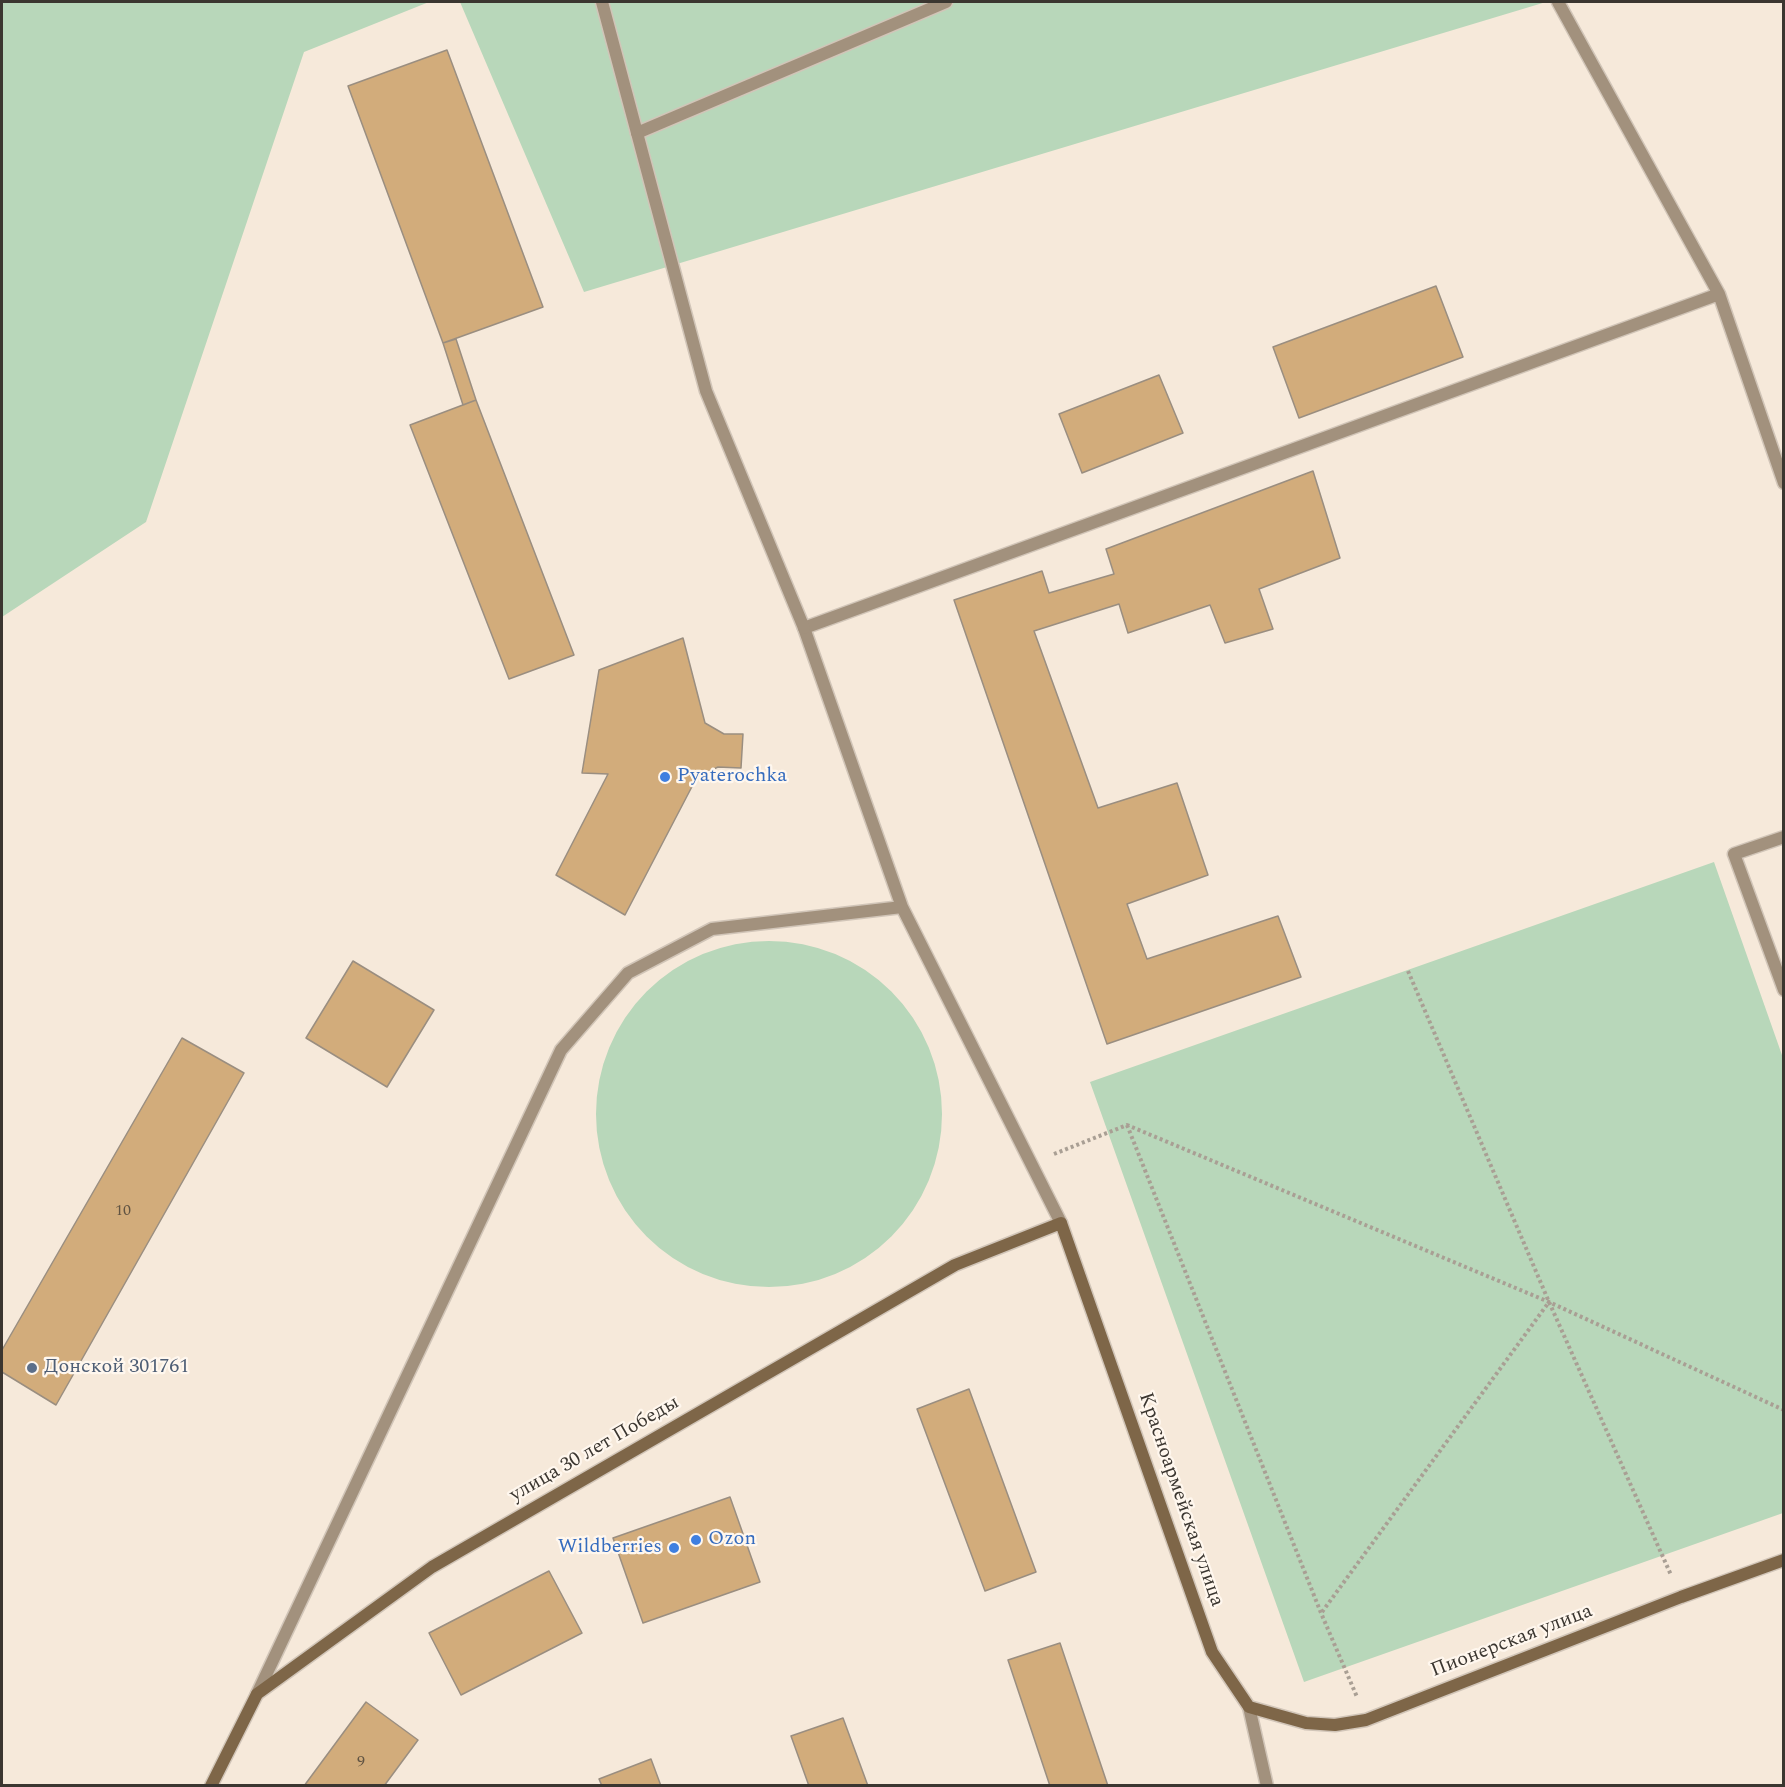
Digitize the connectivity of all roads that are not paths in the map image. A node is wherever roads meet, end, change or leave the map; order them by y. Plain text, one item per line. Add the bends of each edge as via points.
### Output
1 (602, 2) edge
2 (946, 2) edge
3 (1558, 2) edge
4 (637, 133) junction
5 (1719, 294) junction
6 (1784, 483) edge
7 (804, 628) junction
8 (1784, 837) edge
9 (902, 907) junction
10 (1784, 990) edge
11 (1061, 1223) junction
12 (1784, 1560) edge
13 (257, 1694) junction
14 (1250, 1707) junction
15 (211, 1785) edge
16 (1267, 1785) edge

1 - 4 street
2 - 4 street
3 - 5 street
4 - 7 street via 706,391
5 - 6 street
5 - 7 street
7 - 9 street
8 - 10 street via 1734,854
9 - 11 street
9 - 13 street via 712,930 628,973 561,1050
11 - 13 main road, улица 30 лет Победы via 955,1265 442,1561
11 - 14 main road, Красноармейская улица via 1212,1652
12 - 14 main road, Пионерская улица via 1366,1720 1335,1725 1306,1723
13 - 15 main road, улица 30 лет Победы
14 - 16 street, Красноармейская улица

